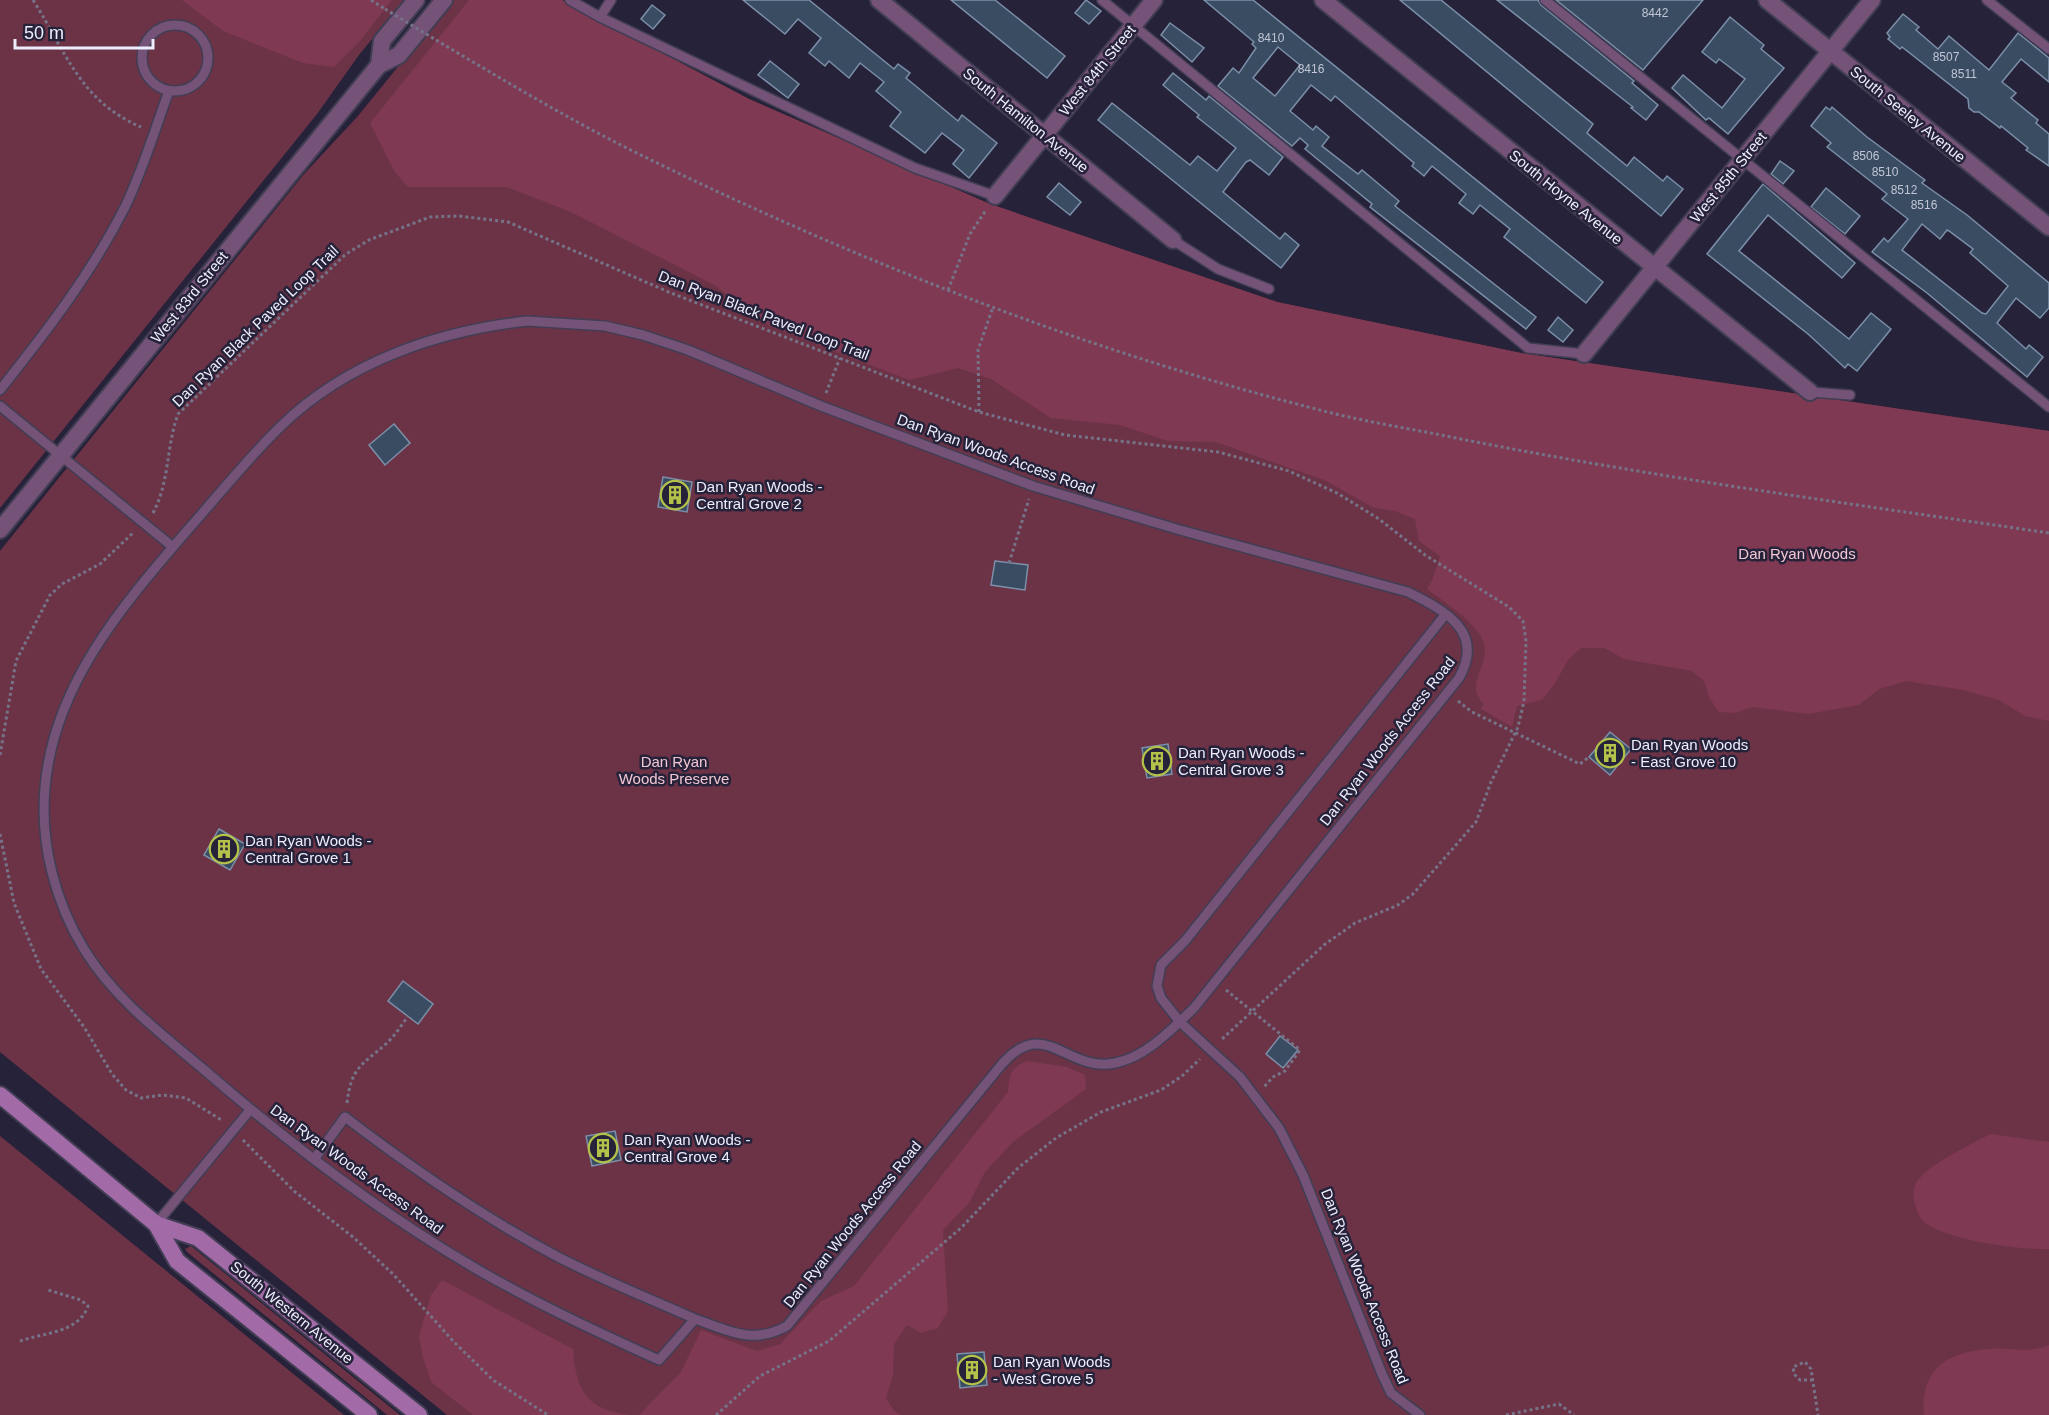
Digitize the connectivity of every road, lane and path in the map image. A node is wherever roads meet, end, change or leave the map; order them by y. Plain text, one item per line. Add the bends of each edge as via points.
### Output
1 (33, 0) edge
2 (370, 0) edge
3 (416, 0) edge
4 (444, 0) edge
5 (570, 0) edge
6 (611, 0) edge
7 (879, 0) edge
8 (1102, 0) edge
9 (1154, 0) edge
10 (1323, 0) edge
11 (1545, 0) edge
12 (1767, 0) edge
13 (1872, 0) edge
14 (1987, 0) edge
15 (600, 17) junction
16 (1134, 26) junction
17 (2049, 50) edge
18 (1830, 51) junction
19 (379, 65) junction
20 (170, 91) junction
21 (154, 133) junction
22 (1045, 135) junction
23 (1742, 161) junction
24 (995, 196) junction
25 (2049, 228) edge
26 (1173, 240) joint
27 (1654, 268) junction
28 (1269, 289) dead end
29 (948, 290) junction
30 (993, 307) junction
31 (1584, 354) joint
32 (840, 358) junction
33 (0, 390) edge
34 (1810, 392) joint
35 (1850, 394) dead end
36 (0, 406) edge
37 (821, 406) junction
38 (2049, 408) edge
39 (979, 412) junction
40 (1065, 435) dead end
41 (61, 455) junction
42 (1033, 486) junction
43 (144, 522) junction
44 (0, 530) edge
45 (2049, 533) edge
46 (173, 547) junction
47 (1009, 562) dead end
48 (1445, 615) junction
49 (1448, 692) junction
50 (0, 755) edge
51 (1589, 757) dead end
52 (0, 834) edge
53 (1215, 982) junction
54 (408, 1016) dead end
55 (1180, 1022) junction
56 (1272, 1077) dead end
57 (0, 1095) edge
58 (250, 1110) junction
59 (345, 1117) junction
60 (225, 1122) dead end
61 (243, 1140) dead end
62 (315, 1158) junction
63 (156, 1224) junction
64 (48, 1290) dead end
65 (696, 1320) junction
66 (20, 1341) dead end
67 (1813, 1380) junction
68 (369, 1415) edge
69 (419, 1415) edge
70 (548, 1415) edge
71 (1420, 1415) edge
72 (1506, 1415) edge
73 (1574, 1415) edge
74 (1818, 1415) edge

1 - 21 path via 75,74 99,102 124,120
2 - 29 path, bridge via 642,156 785,222
3 - 19 street, West 83rd Street via 382,41
4 - 19 street, West 83rd Street via 399,55
5 - 15 lane
6 - 15 lane
7 - 22 street, South Hamilton Avenue
8 - 16 lane
9 - 16 street, West 84th Street
10 - 27 street, South Hoyne Avenue
11 - 23 lane
12 - 18 street, South Seeley Avenue
13 - 18 street, West 85th Street
14 - 17 lane
15 - 24 lane via 915,168
16 - 22 street, West 84th Street
16 - 31 lane via 1528,348
18 - 23 street, West 85th Street
18 - 25 street, South Seeley Avenue
19 - 41 street, West 83rd Street
20 - 20 lane via 191,88 206,72 209,62 204,40 188,27 166,26 156,31 143,49 144,71 159,87
20 - 21 lane
21 - 33 lane via 125,206 87,273
22 - 24 street, West 84th Street
22 - 26 street, South Hamilton Avenue
23 - 27 street, West 85th Street
23 - 38 lane
24 - 29 path via 970,234
26 - 28 lane via 1218,269
27 - 31 street, West 85th Street
27 - 34 street, South Hoyne Avenue
29 - 30 path
30 - 39 path via 978,350
30 - 45 path via 1239,389 1375,423 1629,472
32 - 37 path
32 - 39 path, Dan Ryan Black Paved Loop Trail
32 - 43 path, Dan Ryan Black Paved Loop Trail via 672,293 507,222 430,217 369,240 346,254 178,414 171,434 163,494
34 - 35 lane
36 - 41 lane
37 - 42 lane, Dan Ryan Woods Access Road
37 - 46 lane, Dan Ryan Woods Access Road via 643,335 570,322 486,325 444,335 362,367 323,392 284,423
39 - 40 path, Dan Ryan Black Paved Loop Trail
41 - 43 lane
41 - 44 street, West 83rd Street
42 - 47 path
42 - 48 lane, Dan Ryan Woods Access Road via 1387,585 1429,602
43 - 46 lane
43 - 50 path, Dan Ryan Black Paved Loop Trail via 100,564 62,584 50,595 16,661
46 - 58 lane, Dan Ryan Woods Access Road via 106,632 65,703 44,789 45,832 52,874 65,912 108,983 137,1013
48 - 49 lane, Dan Ryan Woods Access Road via 1467,637 1470,650 1468,663
48 - 55 lane via 1185,941 1161,965 1157,986 1161,998
49 - 51 path via 1472,712 1580,764
49 - 53 lane, Dan Ryan Woods Access Road
52 - 60 path via 14,903 41,969 84,1027 112,1074 126,1090 141,1098 186,1098
53 - 55 lane, Dan Ryan Woods Access Road
53 - 56 path via 1300,1050 1285,1071
54 - 59 path via 389,1041 352,1075
55 - 65 lane, Dan Ryan Woods Access Road via 1145,1050 1113,1064 1080,1060 1039,1042 1023,1045 1002,1064 787,1326 770,1335 747,1336
55 - 71 lane, Dan Ryan Woods Access Road via 1240,1077 1279,1128 1303,1175 1391,1393
57 - 63 main road, South Western Avenue
58 - 62 lane, Dan Ryan Woods Access Road
58 - 63 lane
59 - 62 lane
59 - 65 lane via 453,1196 520,1236
61 - 70 path via 294,1191 393,1274 493,1380
62 - 65 lane, Dan Ryan Woods Access Road via 377,1205 472,1266 659,1360
63 - 68 main road, South Western Avenue via 177,1261
63 - 69 main road, South Western Avenue via 198,1238
64 - 66 path via 81,1300 88,1306 86,1311 70,1327
67 - 67 path via 1805,1362 1793,1367 1800,1380
67 - 74 path
72 - 73 path via 1559,1404

